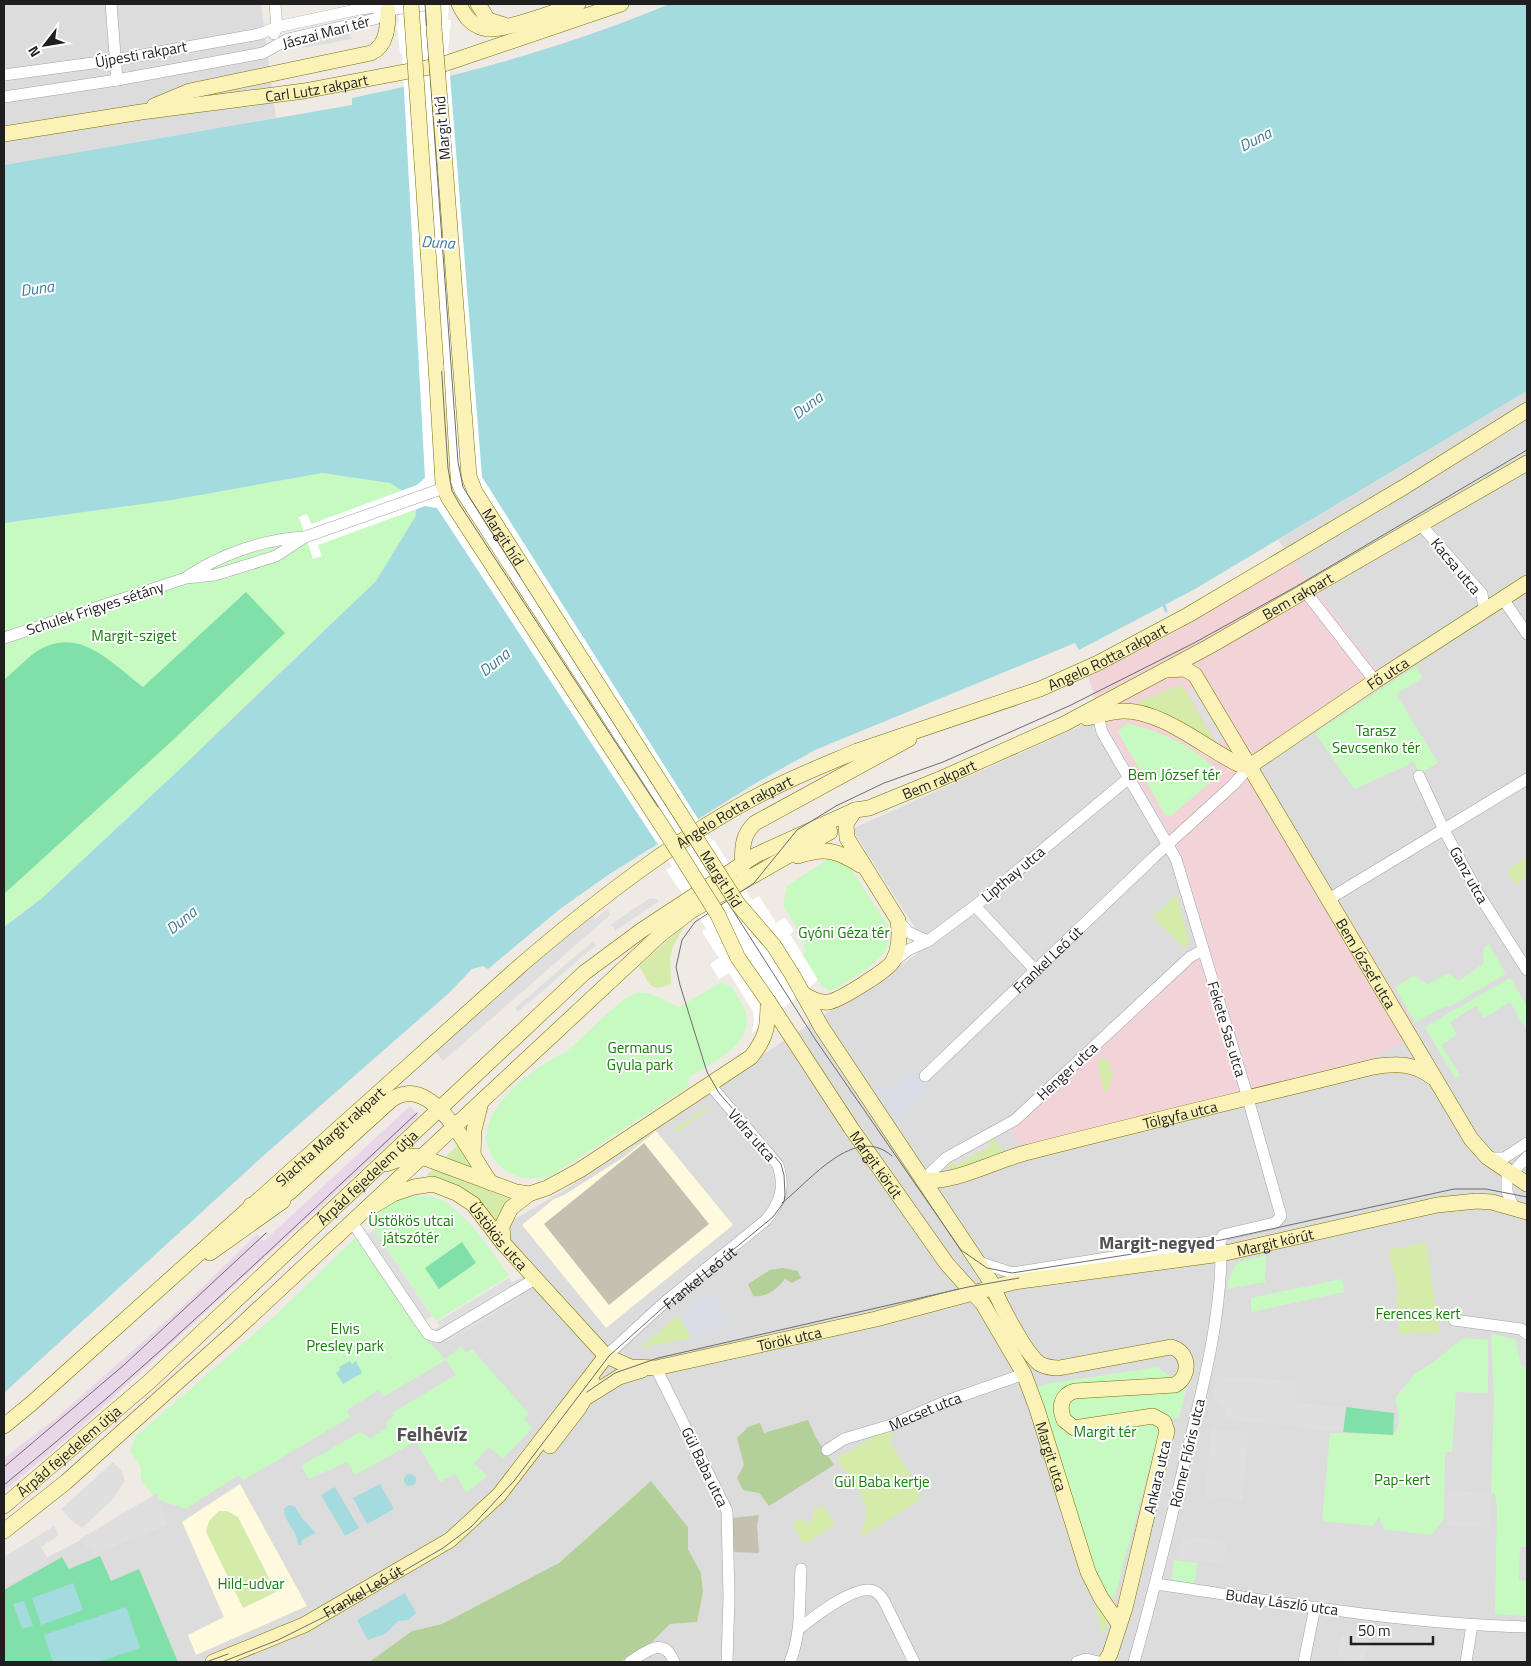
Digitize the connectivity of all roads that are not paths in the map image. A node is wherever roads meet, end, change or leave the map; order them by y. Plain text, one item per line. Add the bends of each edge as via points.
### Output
1 (111, 4) edge
2 (275, 4) edge
3 (411, 4) edge
4 (432, 4) edge
5 (459, 4) edge
6 (478, 4) edge
7 (578, 4) edge
8 (621, 4) edge
9 (388, 10) junction
10 (508, 26) junction
11 (277, 27) junction
12 (263, 53) junction
13 (115, 60) junction
14 (4, 75) edge
15 (117, 80) junction
16 (4, 97) edge
17 (141, 112) junction
18 (4, 134) edge
19 (1527, 410) edge
20 (1527, 463) edge
21 (444, 488) junction
22 (1421, 525) junction
23 (1527, 583) edge
24 (1305, 591) junction
25 (1503, 599) junction
26 (1484, 610) junction
27 (1527, 634) edge
28 (4, 638) edge
29 (1166, 670) junction
30 (1374, 681) junction
31 (1116, 696) junction
32 (1098, 715) junction
33 (1064, 724) junction
34 (922, 729) junction
35 (1250, 766) junction
36 (1419, 776) dead end
37 (1129, 778) junction
38 (1527, 779) edge
39 (862, 809) junction
40 (846, 824) junction
41 (1444, 830) junction
42 (1169, 844) junction
43 (664, 855) joint
44 (777, 862) junction
45 (742, 863) junction
46 (864, 868) junction
47 (741, 882) junction
48 (1329, 899) junction
49 (975, 906) junction
50 (898, 920) junction
51 (928, 941) junction
52 (1203, 950) junction
53 (892, 963) junction
54 (1527, 970) edge
55 (1036, 971) junction
56 (803, 993) junction
57 (771, 1011) junction
58 (925, 1076) dead end
59 (1435, 1079) junction
60 (710, 1085) junction
61 (1248, 1098) junction
62 (481, 1102) junction
63 (440, 1109) junction
64 (419, 1128) junction
65 (454, 1128) junction
66 (1527, 1142) edge
67 (473, 1154) junction
68 (1487, 1157) junction
69 (1527, 1157) edge
70 (415, 1160) junction
71 (380, 1166) junction
72 (1510, 1173) junction
73 (923, 1180) junction
74 (491, 1182) junction
75 (433, 1184) junction
76 (1527, 1184) edge
77 (782, 1190) joint
78 (290, 1192) junction
79 (529, 1194) junction
80 (251, 1206) junction
81 (1521, 1210) edge
82 (365, 1211) junction
83 (1281, 1216) joint
84 (352, 1222) junction
85 (503, 1243) junction
86 (1221, 1247) junction
87 (976, 1261) junction
88 (534, 1279) junction
89 (167, 1281) junction
90 (992, 1286) junction
91 (973, 1292) junction
92 (1454, 1320) dead end
93 (1527, 1334) edge
94 (606, 1356) junction
95 (656, 1368) junction
96 (1024, 1374) junction
97 (587, 1397) junction
98 (4, 1426) edge
99 (827, 1450) dead end
100 (499, 1495) junction
101 (4, 1506) edge
102 (4, 1531) edge
103 (801, 1569) dead end
104 (1156, 1584) junction
105 (1315, 1607) junction
106 (1119, 1624) junction
107 (1472, 1625) junction
108 (1527, 1627) edge
109 (800, 1628) junction
110 (213, 1662) edge
111 (630, 1662) edge
112 (674, 1662) edge
113 (727, 1662) edge
114 (790, 1662) edge
115 (914, 1662) edge
116 (1077, 1662) edge
117 (1099, 1662) edge
118 (1105, 1662) edge
119 (1134, 1662) edge
120 (1304, 1662) edge
121 (1466, 1662) edge

1 - 13 street
2 - 11 street, Jászai Mari tér
3 - 21 main road, Margit híd, bridge
4 - 9 street, Jászai Mari tér
4 - 56 main road, Margit híd, bridge via 470,482 738,904 774,946
5 - 10 main road via 465,17 473,24 488,30
6 - 10 main road via 488,20
7 - 10 main road
8 - 17 main road, Carl Lutz rakpart via 441,65 304,91
9 - 11 street, Jászai Mari tér via 376,7 360,9
9 - 12 street, Jászai Mari tér via 375,19 288,39
9 - 17 main road via 384,41 371,53 190,91
11 - 12 street, Jászai Mari tér
11 - 13 street, Újpesti rakpart via 259,34
12 - 15 street, Újpesti rakpart
13 - 14 street, Újpesti rakpart
13 - 15 street
15 - 16 street, Újpesti rakpart
17 - 18 main road, Carl Lutz rakpart
19 - 34 main road, Angelo Rotta rakpart via 1404,487 1132,646 1040,689
20 - 22 main road, Bem rakpart
21 - 28 street, Schulek Frigyes sétány via 306,537 281,538 221,558 186,578
21 - 57 main road, Margit híd, bridge via 452,506 685,861
22 - 24 main road, Bem rakpart
22 - 26 street, Kacsa utca via 1482,594
23 - 25 main road, Fő utca
24 - 29 main road, Bem rakpart
24 - 30 street
25 - 26 main road, Fő utca
25 - 27 street
26 - 30 main road, Fő utca
29 - 31 main road, Bem rakpart
29 - 35 main road via 1185,670 1194,675
30 - 35 main road, Fő utca
31 - 32 street
31 - 33 main road, Bem rakpart
32 - 33 main road, Bem rakpart
32 - 35 main road via 1124,711 1145,715 1228,759
32 - 37 street via 1102,732
33 - 39 main road, Bem rakpart via 940,779
34 - 43 main road, Angelo Rotta rakpart via 857,751 772,788
34 - 45 main road via 890,752 755,823 741,845
35 - 42 street via 1234,785
35 - 48 main road, Bem József utca
36 - 41 street, Ganz utca
37 - 42 street
37 - 49 street, Lipthay utca
38 - 41 street
39 - 40 main road
39 - 45 main road, Bem rakpart
40 - 44 main road
40 - 46 main road via 847,838
41 - 48 street
41 - 54 street, Ganz utca via 1482,900
42 - 52 street, Fekete Sas utca
42 - 55 street, Frankel Leó út
43 - 80 main road, Slachta Margit rakpart via 555,935
44 - 46 main road via 826,850 845,856
44 - 47 main road
45 - 47 main road
45 - 63 main road, Árpád fejedelem útja via 584,973
46 - 50 main road
47 - 62 main road, Árpád fejedelem útja via 662,934
48 - 59 main road, Bem József utca
49 - 51 street, Lipthay utca
49 - 55 street
50 - 51 street via 908,932
50 - 53 main road via 900,934
51 - 53 street, Lipthay utca via 908,950
52 - 61 street, Fekete Sas utca
52 - 73 street, Henger utca via 1190,957 1015,1120 946,1158
53 - 56 main road via 836,1000 816,1001
55 - 58 street, Frankel Leó út
56 - 73 main road, Margit körút via 822,1028
57 - 60 main road via 764,1041 751,1057
57 - 91 main road, Margit körút via 947,1264
59 - 61 main road, Tölgyfa utca via 1416,1066 1390,1064
59 - 68 main road, Bem József utca via 1471,1139
60 - 77 street, Vidra utca via 771,1155 782,1176
60 - 79 main road via 580,1170
61 - 73 main road, Tölgyfa utca via 1014,1156 946,1179
61 - 83 street, Fekete Sas utca
62 - 65 main road, Árpád fejedelem útja
62 - 67 main road via 474,1130
63 - 64 main road, Árpád fejedelem útja
63 - 65 main road
63 - 78 main road via 423,1096 406,1092 398,1095
64 - 70 main road
64 - 71 main road, Árpád fejedelem útja
65 - 67 main road
65 - 70 main road, Árpád fejedelem útja
66 - 68 street via 1504,1158
67 - 74 main road
68 - 72 main road
69 - 72 street
70 - 71 main road
70 - 74 main road
70 - 75 main road
70 - 82 main road, Árpád fejedelem útja
71 - 101 main road, Árpád fejedelem útja via 149,1382
72 - 76 main road
72 - 81 street via 1507,1185
73 - 87 main road, Margit körút
74 - 79 main road
75 - 82 main road via 400,1191
75 - 85 main road, Üstökös utca via 473,1204
77 - 94 street, Frankel Leó út via 776,1207 766,1220 665,1302
78 - 80 main road via 278,1200
78 - 89 main road via 274,1209
79 - 85 main road via 505,1217
80 - 89 main road, Slachta Margit rakpart
81 - 86 main road, Margit körút via 1477,1202 1438,1206
82 - 84 main road, Árpád fejedelem útja
83 - 86 street, Margit körút via 1275,1223 1223,1235
84 - 88 street, Árpád fejedelem útja via 433,1337
84 - 102 main road, Árpád fejedelem útja via 114,1440
85 - 88 main road, Üstökös utca
86 - 87 street, Margit körút via 1012,1274
86 - 90 main road, Margit körút
86 - 104 street, Rómer Flóris utca via 1204,1381
87 - 90 main road, Margit körút
88 - 94 main road, Üstökös utca
89 - 98 main road, Slachta Margit rakpart
90 - 91 main road, Margit körút
90 - 106 main road, Ankara utca via 1035,1359 1046,1366 1059,1368 1171,1347 1179,1350 1185,1358 1185,1376 1178,1384 1072,1392 1064,1398 1061,1406 1064,1420 1074,1428 1152,1416 1160,1418 1167,1428 1139,1554
91 - 95 main road, Török utca via 876,1319
91 - 96 main road, Margit utca
92 - 93 street via 1521,1328
94 - 95 main road, Török utca via 631,1367
94 - 97 main road, Frankel Leó út
94 - 100 main road, Frankel Leó út
95 - 97 main road, Frankel Leó út via 619,1377
95 - 113 street, Gül Baba utca via 727,1511
96 - 99 street, Mecset utca via 891,1425 844,1439
96 - 106 main road, Margit utca via 1088,1572
97 - 100 main road, Frankel Leó út via 518,1485
100 - 110 main road, Frankel Leó út via 469,1524 434,1550 304,1625
103 - 109 street
104 - 105 street, Buday László utca
104 - 119 street, Rómer Flóris utca
105 - 107 street, Buday László utca
105 - 120 street
106 - 118 main road, Ankara utca
107 - 108 street, Buday László utca
107 - 121 street
109 - 114 street
109 - 115 street via 856,1591 877,1592
111 - 112 street via 659,1647 665,1648
116 - 117 street via 1086,1659

